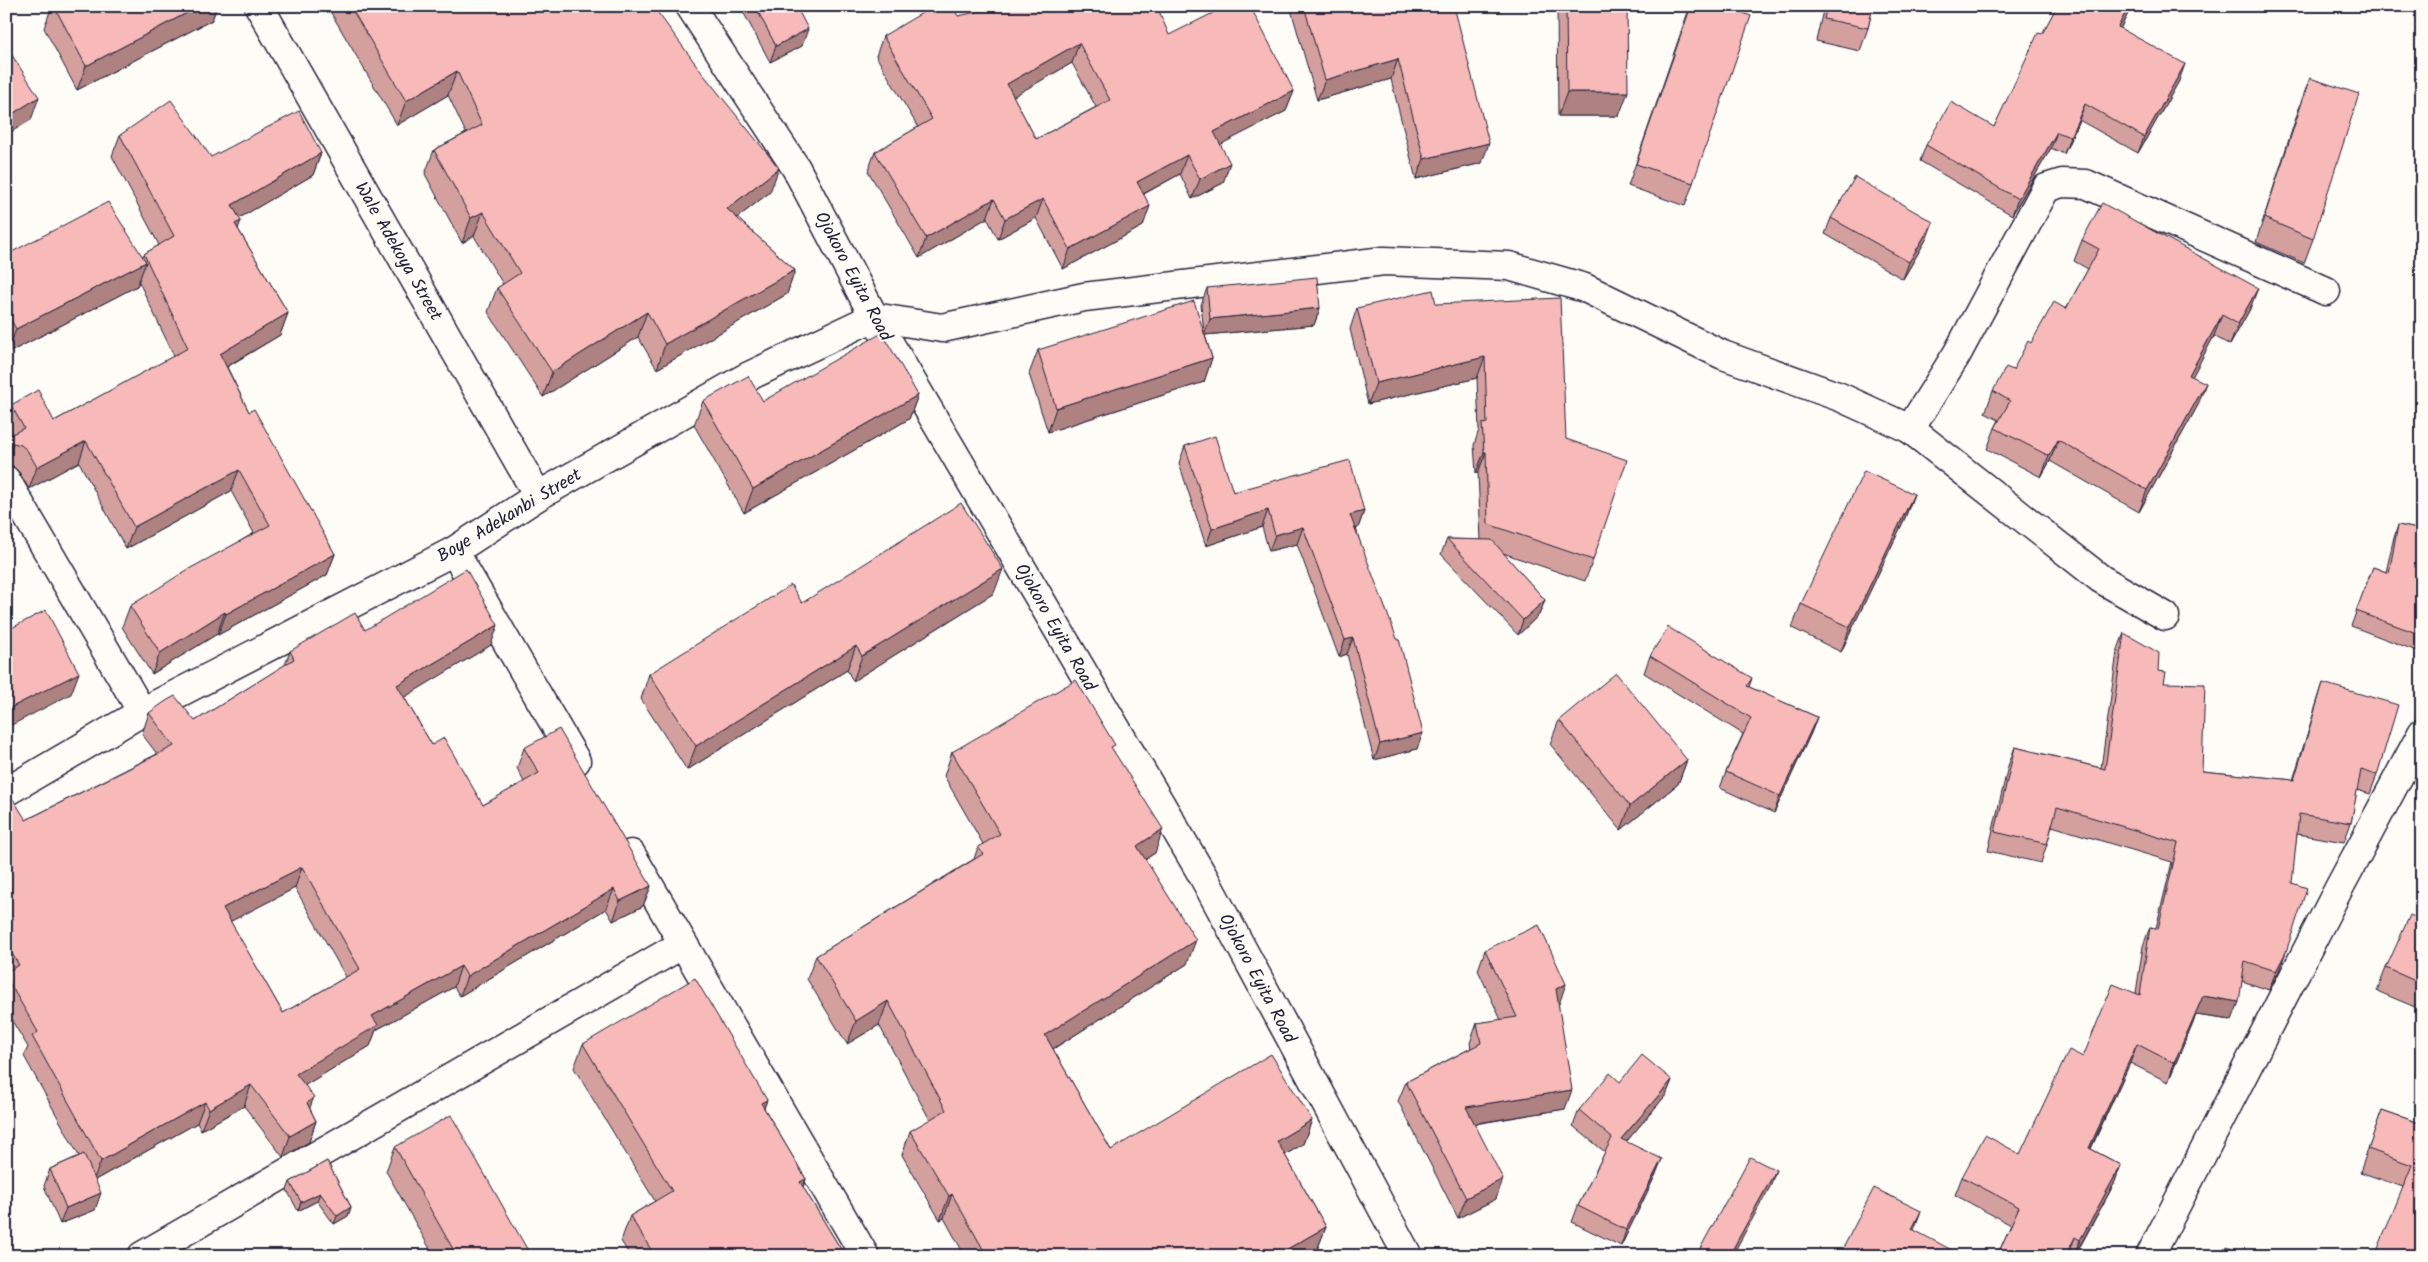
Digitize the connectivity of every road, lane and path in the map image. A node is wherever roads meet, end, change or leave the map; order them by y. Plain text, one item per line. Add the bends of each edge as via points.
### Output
1 (260, 6) edge
2 (690, 6) edge
3 (2326, 291) dead end
4 (874, 317) junction
5 (1910, 429) junction
6 (6, 480) edge
7 (538, 496) junction
8 (454, 551) junction
9 (2165, 616) dead end
10 (142, 712) junction
11 (2422, 733) edge
12 (588, 781) edge
13 (6, 792) edge
14 (618, 832) edge
15 (683, 944) junction
16 (142, 1256) edge
17 (864, 1256) edge
18 (1408, 1256) edge
19 (2150, 1256) edge

1 - 7 street, Wale Adekoya Street
2 - 4 street, Ojokoro Eyita Road via 796,168
3 - 5 street via 2086,184 2062,183 2046,188 1956,354
4 - 5 street via 942,328 1084,297 1384,261 1509,266 1585,288 1723,354 1840,397
4 - 7 street, Boye Adekanbi Street via 747,377
4 - 18 street, Ojokoro Eyita Road via 1203,876
5 - 9 street via 2101,578
6 - 10 street
7 - 8 street, Boye Adekanbi Street
8 - 10 street, Boye Adekanbi Street
8 - 12 street
10 - 13 street, Boye Adekanbi Street
11 - 19 street
14 - 15 street
15 - 16 street
15 - 17 street

